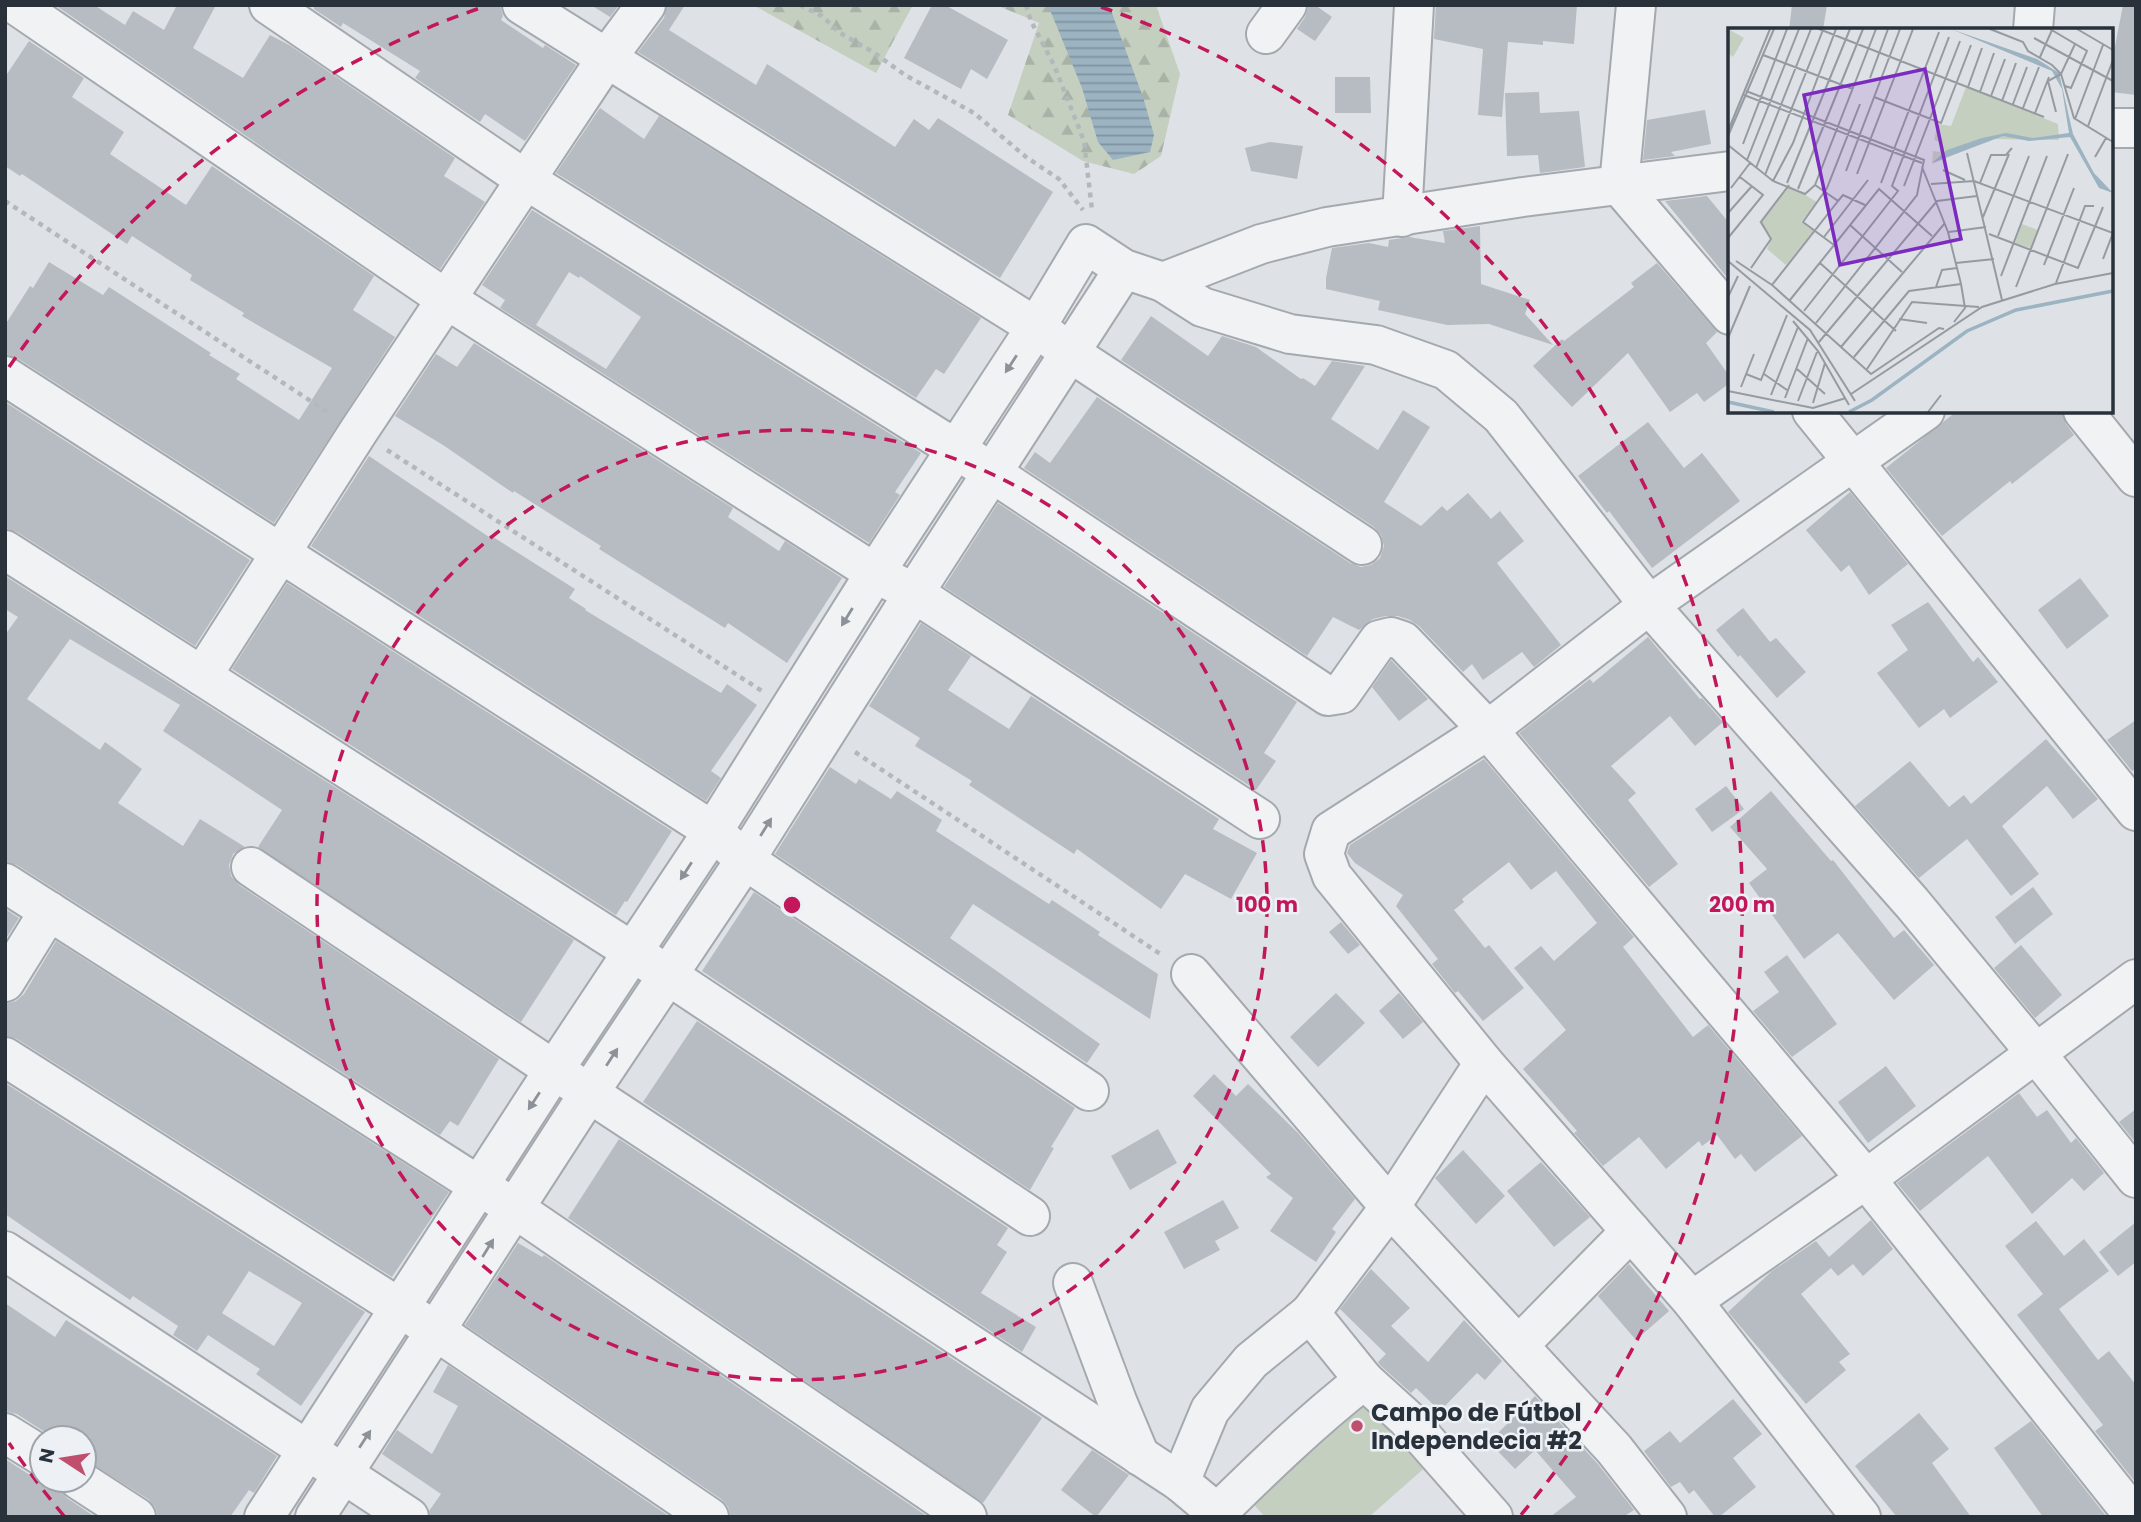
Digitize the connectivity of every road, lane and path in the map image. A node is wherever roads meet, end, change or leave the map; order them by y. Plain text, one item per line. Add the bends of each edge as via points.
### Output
1 (15, 5) edge
2 (269, 5) edge
3 (522, 5) edge
4 (646, 5) edge
5 (800, 5) edge
6 (1026, 5) edge
7 (1414, 5) edge
8 (1636, 5) edge
9 (2035, 5) edge
10 (5, 20) edge
11 (2033, 28) edge
12 (606, 59) junction
13 (2113, 128) edge
14 (2136, 128) edge
15 (1728, 171) edge
16 (526, 180) junction
17 (1619, 185) junction
18 (5, 201) edge
19 (1402, 217) junction
20 (1090, 234) junction
21 (1124, 269) junction
22 (1163, 282) junction
23 (446, 299) junction
24 (1728, 313) edge
25 (1036, 327) junction
26 (1069, 352) junction
27 (5, 376) edge
28 (1814, 413) edge
29 (1922, 413) edge
30 (2086, 413) edge
31 (358, 432) junction
32 (956, 449) junction
33 (1855, 462) junction
34 (992, 474) junction
35 (2136, 477) edge
36 (1362, 545) dead end
37 (5, 550) edge
38 (280, 554) junction
39 (875, 573) junction
40 (914, 593) junction
41 (1649, 605) junction
42 (202, 677) junction
43 (789, 708) junction
44 (1488, 730) junction
45 (825, 732) junction
46 (2136, 811) edge
47 (1260, 819) dead end
48 (713, 831) junction
49 (745, 860) junction
50 (251, 867) dead end
51 (5, 883) edge
52 (49, 911) junction
53 (633, 952) junction
54 (667, 974) junction
55 (1191, 974) joint
56 (2136, 979) edge
57 (5, 982) edge
58 (2035, 1052) junction
59 (5, 1057) edge
60 (1484, 1063) junction
61 (554, 1070) junction
62 (1089, 1091) dead end
63 (589, 1093) junction
64 (2136, 1178) edge
65 (1866, 1179) junction
66 (479, 1185) junction
67 (1390, 1207) junction
68 (514, 1208) junction
69 (1030, 1216) dead end
70 (1631, 1231) junction
71 (5, 1251) edge
72 (1073, 1283) dead end
73 (1692, 1301) junction
74 (400, 1308) junction
75 (1310, 1313) junction
76 (436, 1331) junction
77 (1519, 1345) junction
78 (1364, 1380) junction
79 (5, 1433) edge
80 (28, 1448) edge
81 (308, 1450) junction
82 (1140, 1456) junction
83 (343, 1473) junction
84 (1180, 1482) junction
85 (98, 1492) edge
86 (1217, 1515) edge
87 (136, 1517) edge
88 (264, 1517) edge
89 (315, 1517) edge
90 (409, 1517) edge
91 (709, 1517) edge
92 (967, 1517) edge
93 (1493, 1517) edge
94 (1667, 1517) edge
95 (1861, 1517) edge
96 (2135, 1517) edge

1 - 10 street
1 - 23 street
2 - 16 street
3 - 12 street
4 - 12 street
5 - 20 path via 905,75 974,113 1059,179
6 - 20 path via 1084,141
7 - 19 street
8 - 17 street
9 - 11 street
12 - 16 street
12 - 25 street
13 - 14 street
15 - 17 street
16 - 23 street
16 - 32 street
17 - 19 street
17 - 24 street
18 - 31 path
19 - 22 street via 1327,227 1261,244
20 - 21 street
20 - 25 street
21 - 22 street
21 - 26 street
22 - 41 street via 1202,307 1290,334 1376,345 1446,370 1501,416
23 - 31 street
23 - 39 street
25 - 26 street
25 -> 32 street
26 - 34 street
26 - 36 street
27 - 38 street
28 - 33 street
29 - 33 street
30 - 35 street
31 - 38 street
31 - 43 path
32 - 34 street
32 - 39 street
33 - 41 street
33 - 46 street
34 - 40 street
34 - 44 street via 1328,696 1340,694 1379,640 1391,637 1403,641
37 - 42 street
38 - 42 street
38 - 48 street
39 - 40 street
39 -> 43 street
40 - 45 street
40 - 47 street
41 - 44 street
41 - 58 street via 1912,903
42 - 53 street
43 - 48 street
44 - 60 street via 1331,831 1324,854 1332,876
44 - 65 street
49 -> 45 street
45 - 55 path
48 - 49 street
48 -> 53 street
49 - 54 street
49 - 62 street
50 - 61 street
51 - 52 street
52 - 57 street
52 - 66 street
53 - 54 street
53 - 61 street
63 -> 54 street
54 - 69 street
55 - 67 street
56 - 58 street
58 - 64 street
58 - 65 street
59 - 74 street
60 - 67 street
60 - 70 street
61 - 63 street
61 -> 66 street
63 - 68 street
63 - 82 street
65 - 73 street
65 - 96 street
66 - 68 street
66 - 74 street
67 - 75 street
67 - 77 street
76 -> 68 street
68 - 92 street
70 - 73 street
70 - 77 street
71 - 81 street
72 - 82 street
73 - 95 street
74 - 76 street
74 - 81 street
75 - 78 street
75 - 84 street via 1251,1361 1210,1410
83 -> 76 street
76 - 91 street
77 - 94 street via 1614,1449
78 - 86 street via 1293,1439
78 - 93 street via 1406,1418
79 - 80 street
81 - 83 street
81 - 88 street
82 - 84 street
83 - 89 street
83 - 90 street
84 - 86 street
85 - 87 street

